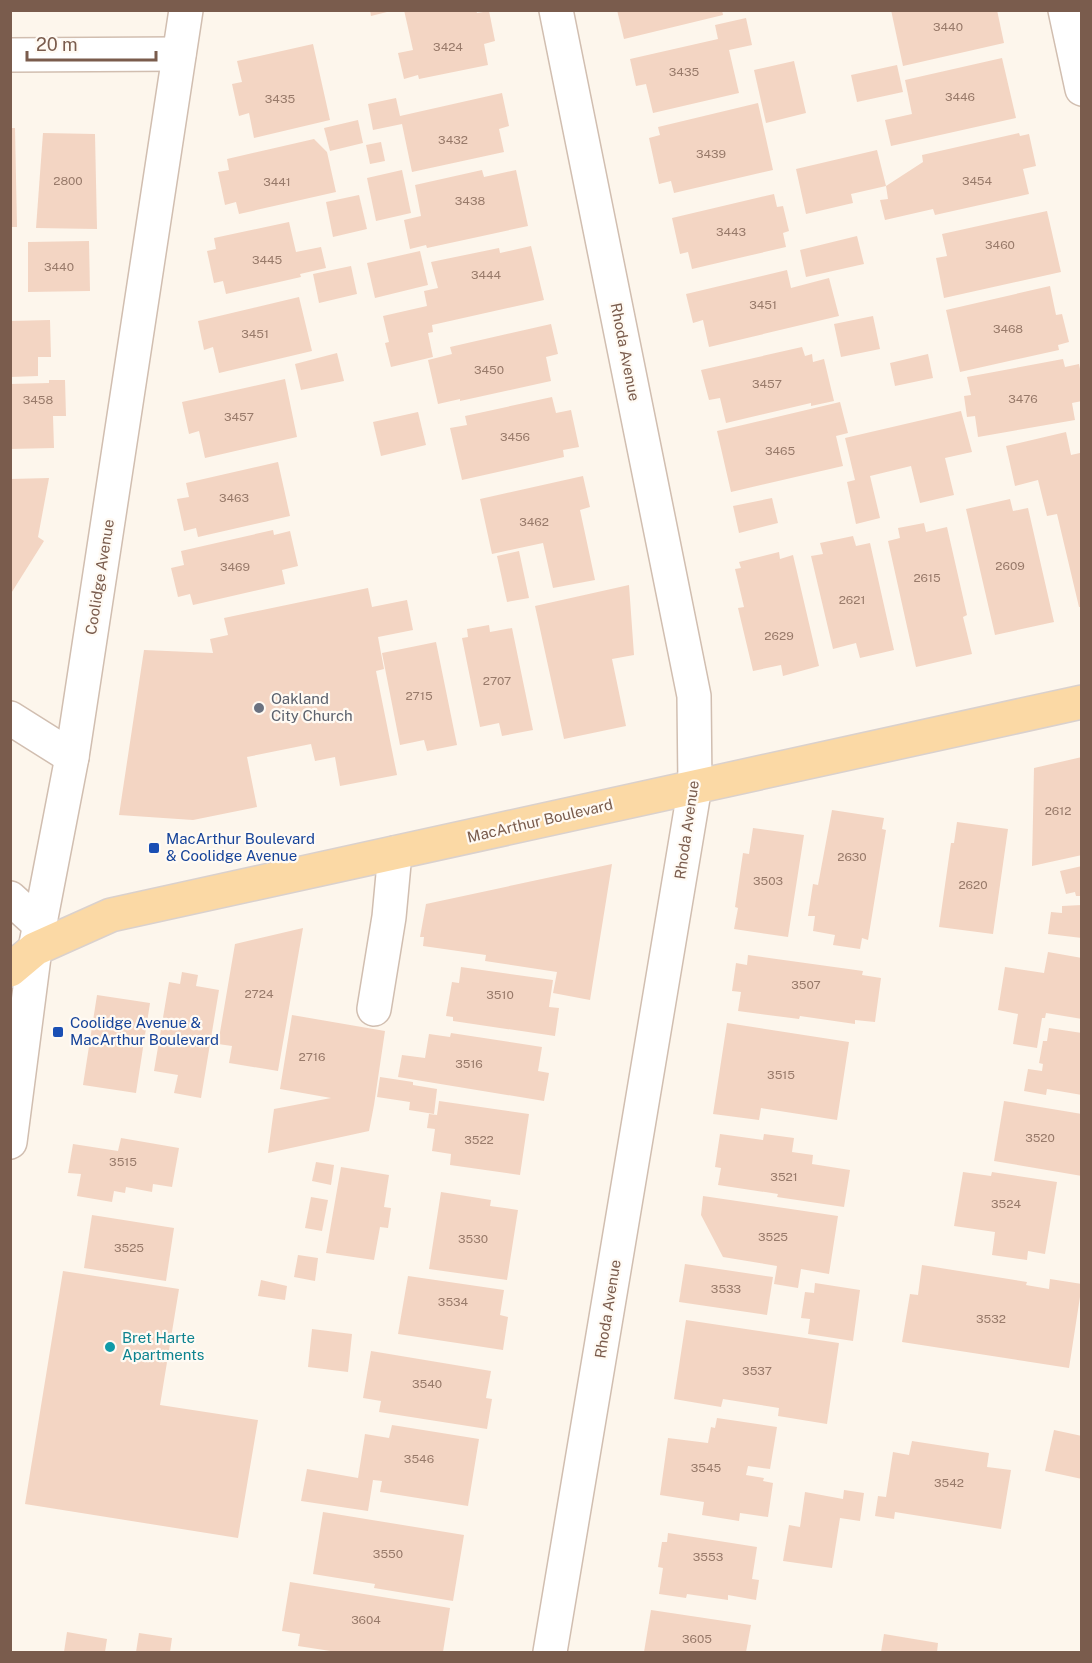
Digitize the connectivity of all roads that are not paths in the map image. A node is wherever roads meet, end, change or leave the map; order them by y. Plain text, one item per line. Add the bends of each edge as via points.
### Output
1 (186, 10) edge
2 (556, 10) edge
3 (1065, 10) edge
4 (179, 54) junction
5 (10, 55) edge
6 (1082, 89) edge
7 (1082, 702) edge
8 (10, 718) edge
9 (72, 757) junction
10 (695, 786) junction
11 (395, 853) junction
12 (10, 898) edge
13 (37, 937) junction
14 (10, 970) edge
15 (374, 1009) dead end
16 (10, 1142) edge
17 (550, 1653) edge

1 - 4 street, Coolidge Avenue
2 - 10 street, Rhoda Avenue via 694,696
3 - 6 street
4 - 5 street
4 - 9 street, Coolidge Avenue
7 - 10 main road, MacArthur Boulevard
8 - 9 street
9 - 13 street, Coolidge Avenue
10 - 11 main road, MacArthur Boulevard
10 - 17 street, Rhoda Avenue
11 - 13 main road, MacArthur Boulevard via 111,915
11 - 15 street
12 - 13 street
13 - 14 main road, MacArthur Boulevard
13 - 16 street, Coolidge Avenue

